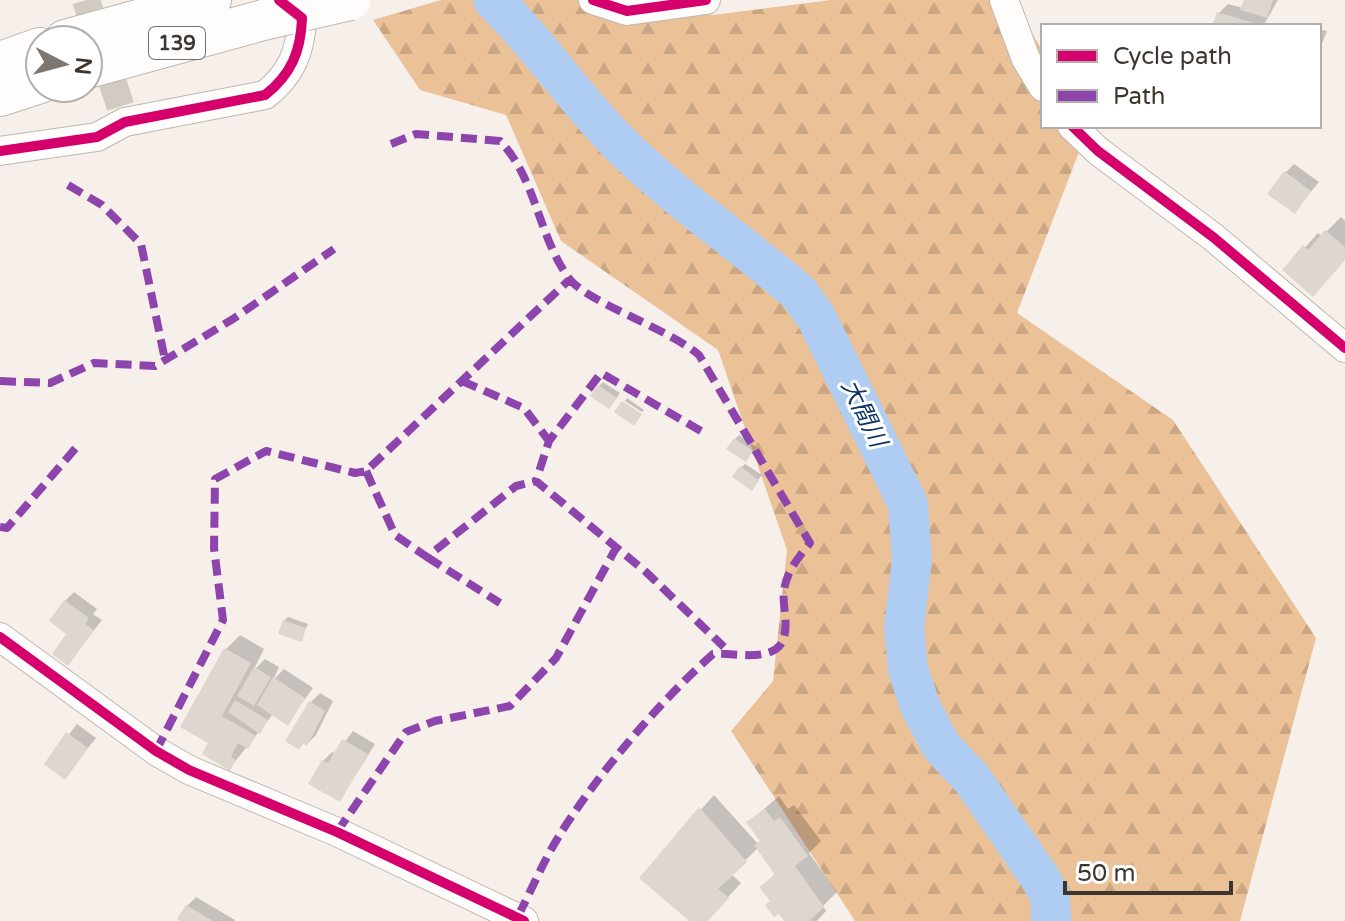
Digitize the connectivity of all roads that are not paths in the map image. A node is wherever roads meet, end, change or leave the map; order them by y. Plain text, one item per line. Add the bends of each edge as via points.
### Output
1 (211, 0) edge
2 (350, 0) edge
3 (593, 0) edge
4 (706, 0) edge
5 (1004, 0) edge
6 (273, 9) edge
7 (104, 29) edge
8 (24, 54) edge
9 (0, 62) edge
10 (104, 63) edge
11 (1041, 84) edge
12 (24, 88) edge
13 (0, 96) edge
14 (1074, 128) edge
15 (0, 151) edge
16 (1345, 348) edge
17 (0, 637) edge
18 (524, 921) edge

1 - 7 highway, 139
2 - 6 highway, 139, bridge
3 - 4 street via 627,11
5 - 11 street
6 - 10 highway, 139
6 - 15 street via 302,18 301,46 282,82 265,95 123,115 97,137
8 - 9 highway
12 - 13 highway
14 - 16 street
17 - 18 street via 189,770 337,832

